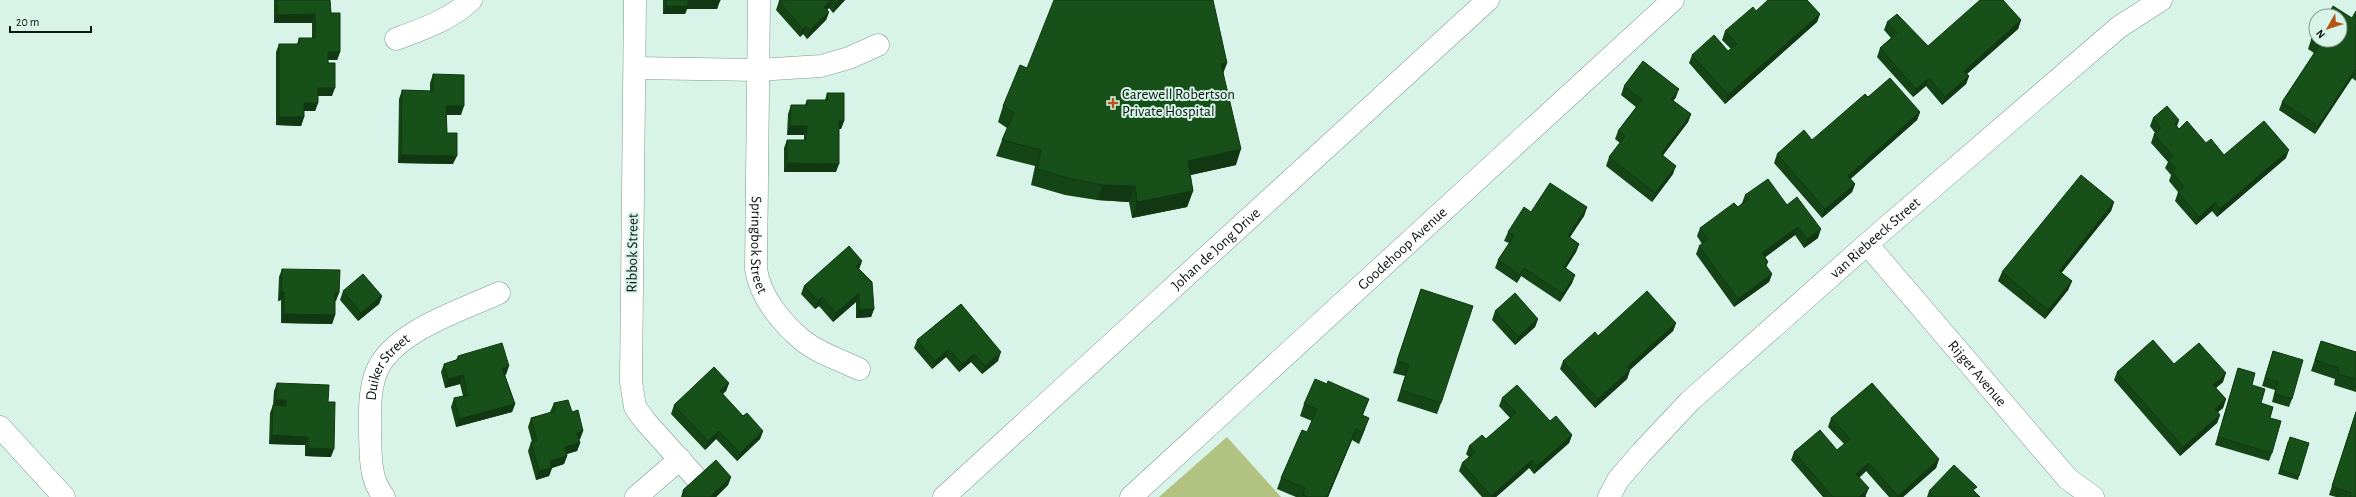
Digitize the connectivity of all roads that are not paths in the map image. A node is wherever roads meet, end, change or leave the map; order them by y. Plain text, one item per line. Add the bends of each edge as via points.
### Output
1 (471, 0) edge
2 (635, 0) edge
3 (758, 0) edge
4 (1488, 0) edge
5 (1673, 0) edge
6 (2161, 0) edge
7 (396, 40) dead end
8 (878, 46) dead end
9 (635, 68) junction
10 (758, 70) junction
11 (1867, 244) junction
12 (499, 294) dead end
13 (859, 369) dead end
14 (0, 427) edge
15 (680, 460) junction
16 (700, 481) edge
17 (64, 497) edge
18 (384, 497) edge
19 (636, 497) edge
20 (944, 497) edge
21 (1131, 497) edge
22 (1609, 497) edge
23 (2093, 497) edge

1 - 7 street via 460,11 434,25
2 - 9 street, Ribbok Street
3 - 10 street, Springbok Street
4 - 20 street, Johan de Jong Drive
5 - 21 street, Goodehoop Avenue
6 - 11 street, van Riebeeck Street via 2119,27
8 - 10 street via 821,66
9 - 10 street
9 - 15 street, Ribbok Street via 631,382 635,407
10 - 13 street, Springbok Street via 758,285 766,300 802,340
11 - 22 street, van Riebeeck Street via 1690,401 1618,480
11 - 23 street, Rijger Avenue via 2068,479
12 - 18 street, Duiker Street via 417,330 394,348 377,371 370,394 370,458 374,482
14 - 17 street
15 - 16 street, Ribbok Street
15 - 19 street

